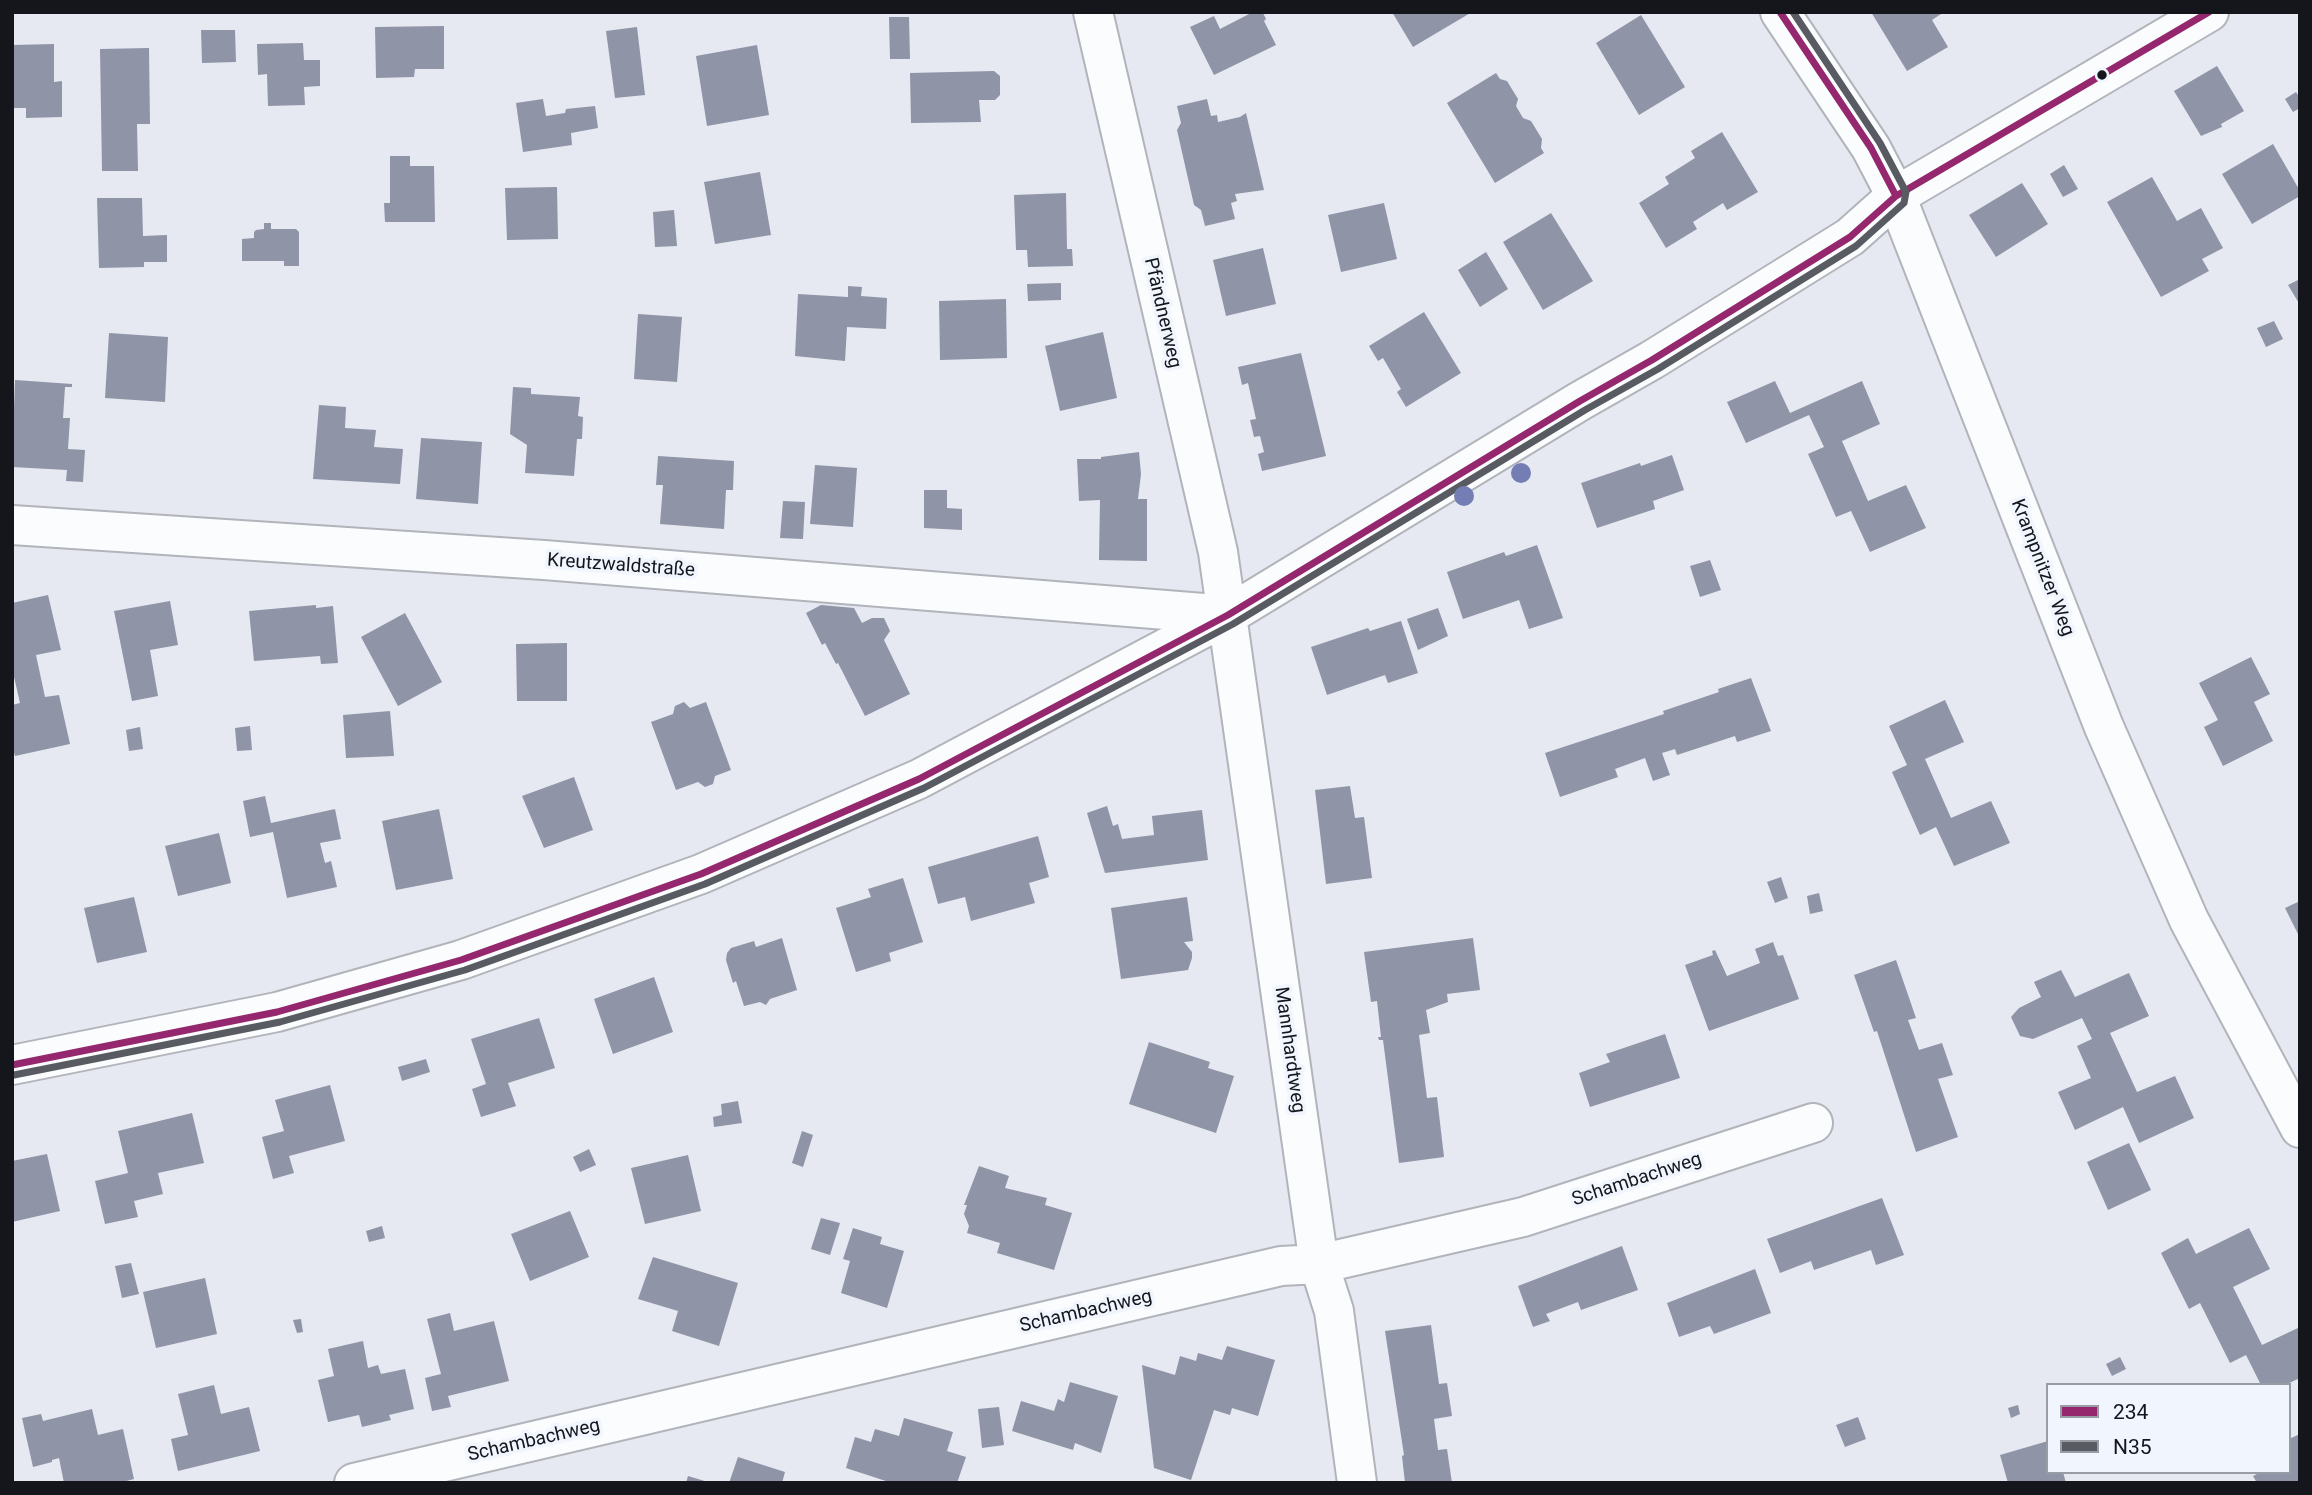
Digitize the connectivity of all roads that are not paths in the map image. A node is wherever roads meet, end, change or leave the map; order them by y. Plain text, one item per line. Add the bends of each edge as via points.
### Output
1 (1093, 12) edge
2 (1780, 12) edge
3 (2209, 12) edge
4 (1896, 196) junction
5 (12, 525) edge
6 (1228, 615) junction
7 (12, 1065) edge
8 (2297, 1117) edge
9 (1813, 1123) dead end
10 (1320, 1264) junction
11 (354, 1483) edge
12 (1357, 1483) edge

1 - 6 street, Pfändnerweg via 1218,552
2 - 4 street, Krampnitzer Weg via 1871,148
3 - 4 street
4 - 6 street via 1850,237
4 - 8 street, Krampnitzer Weg via 2104,727 2189,920
5 - 6 street, Kreutzwaldstraße via 544,560
6 - 7 street via 919,779 642,896 461,960 276,1012
6 - 10 street, Mannhardtweg
9 - 10 street, Schambachweg via 1523,1217
10 - 11 street, Schambachweg via 1281,1266
10 - 12 street, Mannhardtweg via 1334,1311

